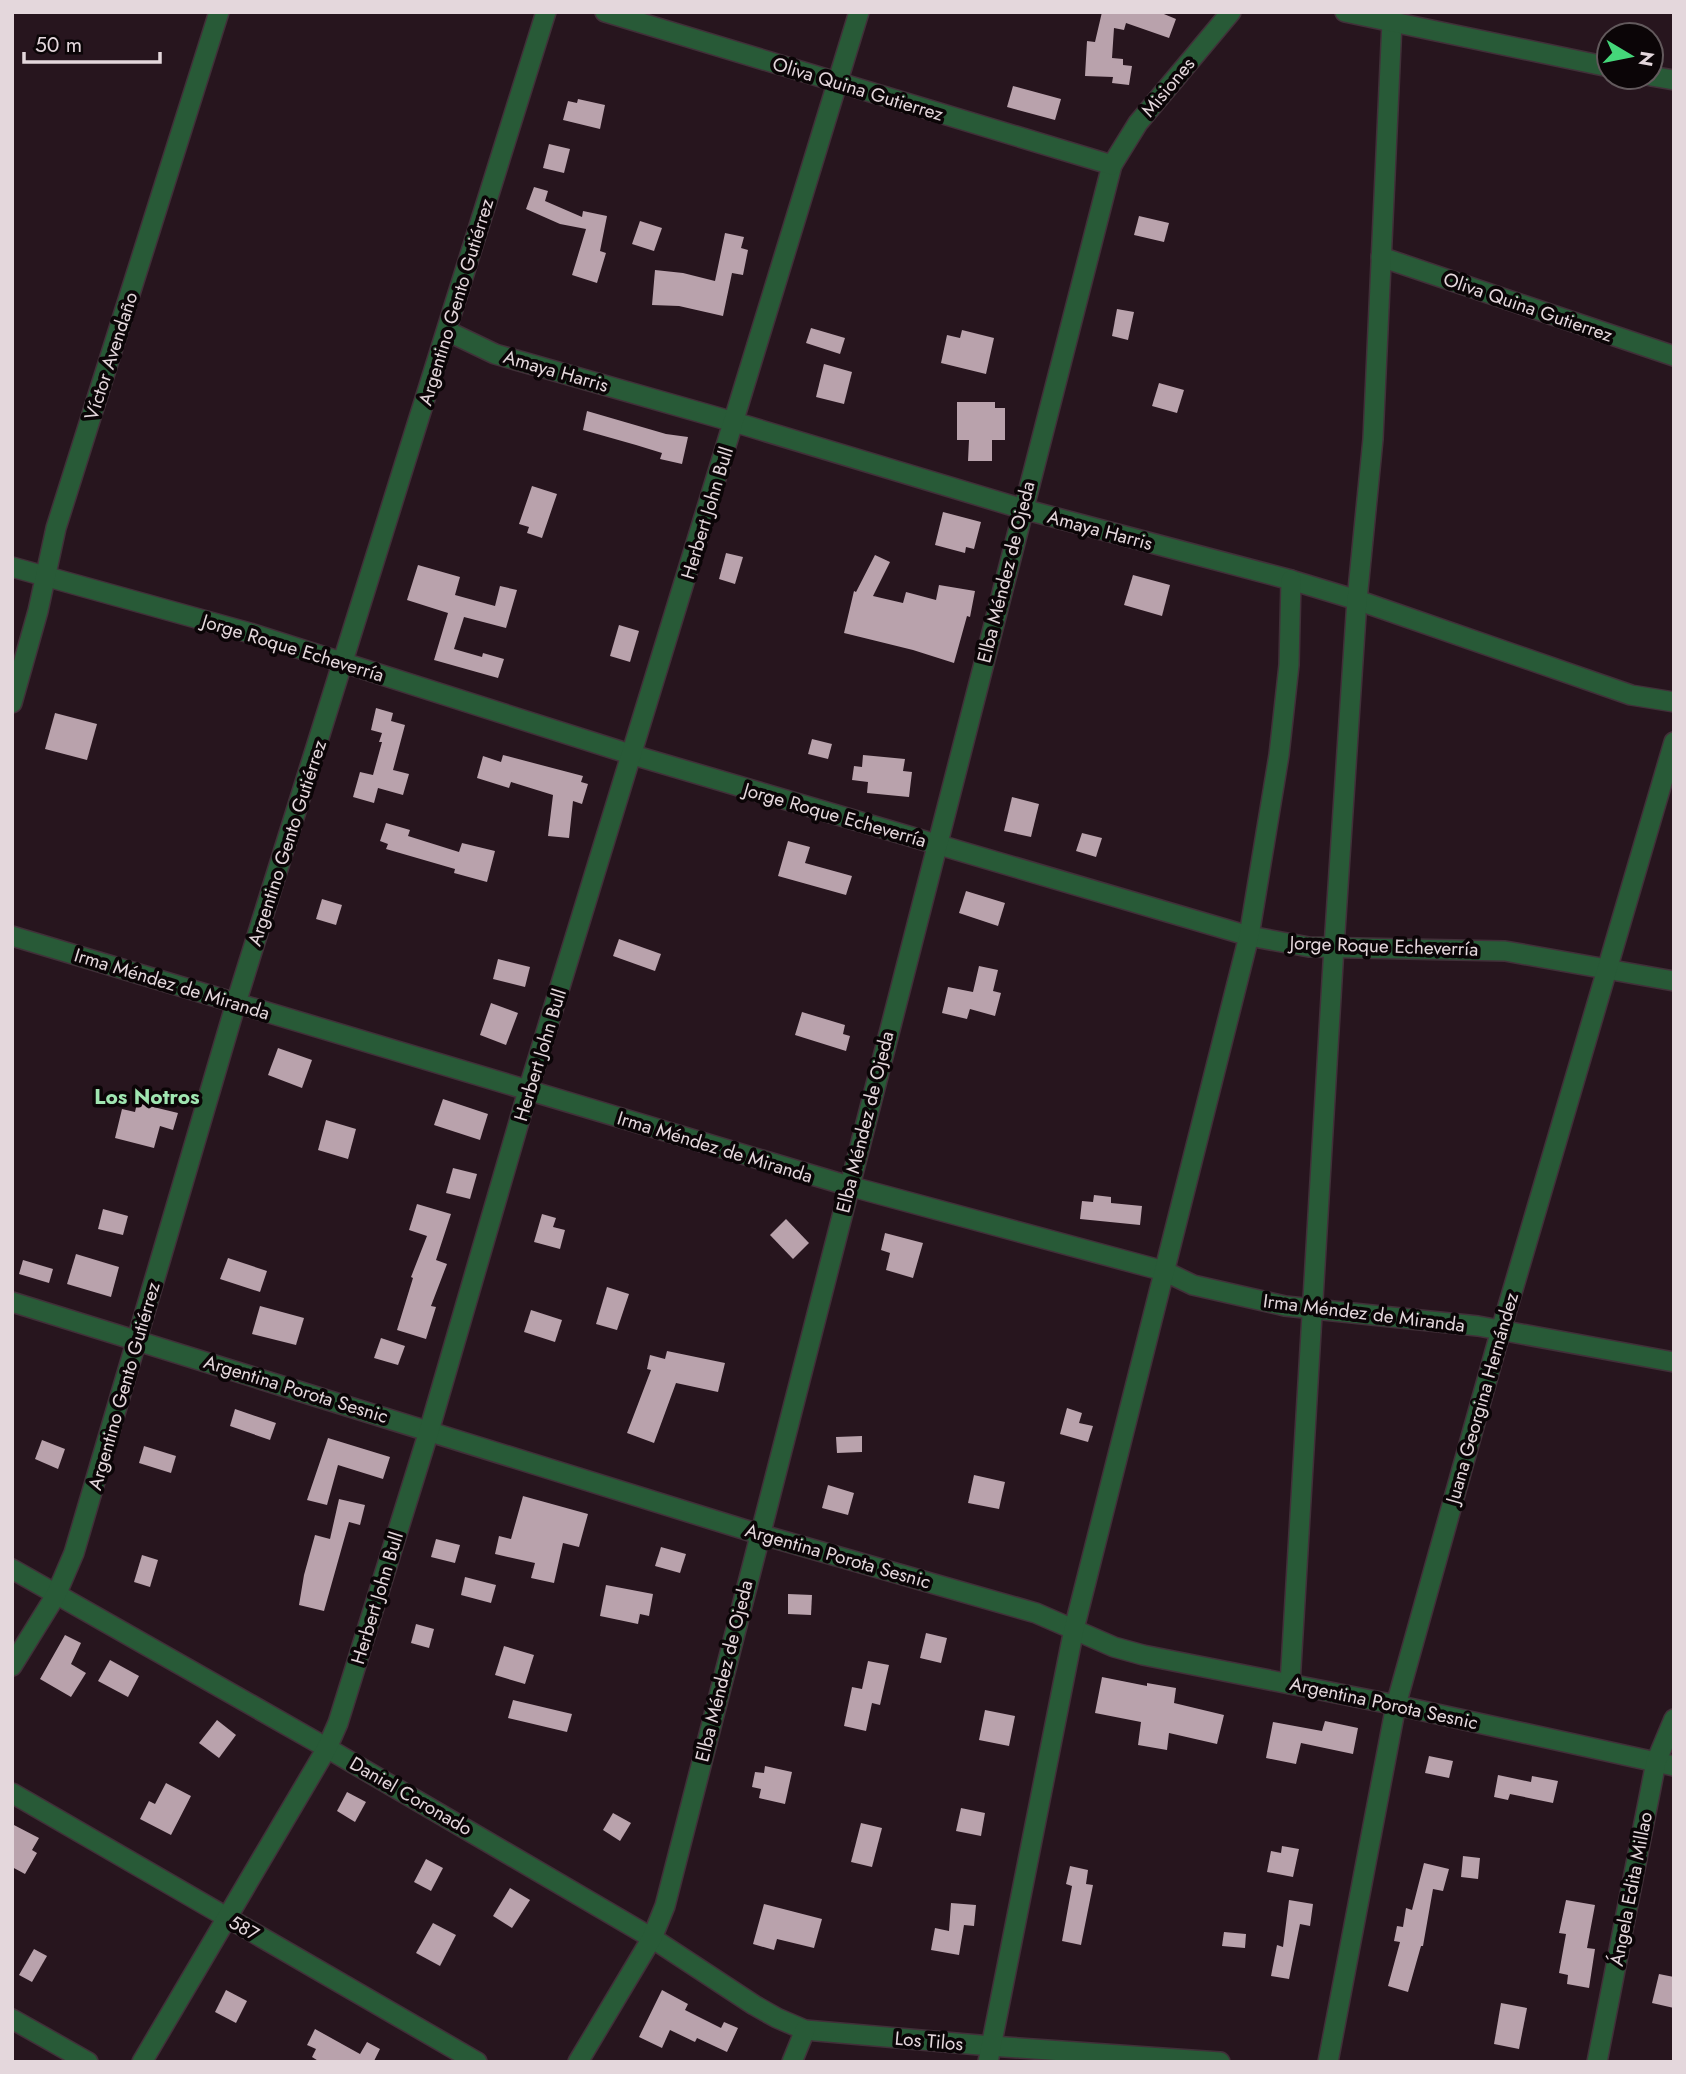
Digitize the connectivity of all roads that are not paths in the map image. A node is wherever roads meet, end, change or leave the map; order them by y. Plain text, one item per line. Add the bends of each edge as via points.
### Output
1 (219, 12) edge
2 (546, 12) edge
3 (605, 12) edge
4 (859, 12) edge
5 (1231, 12) edge
6 (1345, 12) edge
7 (1392, 22) junction
8 (1595, 64) edge
9 (838, 83) junction
10 (1112, 165) junction
11 (1381, 257) junction
12 (447, 331) junction
13 (1674, 356) edge
14 (734, 422) junction
15 (1023, 509) junction
16 (12, 567) edge
17 (45, 577) junction
18 (1291, 580) junction
19 (1357, 600) junction
20 (344, 664) junction
21 (1674, 702) edge
22 (12, 703) edge
23 (1674, 742) edge
24 (632, 755) junction
25 (936, 845) junction
26 (12, 936) edge
27 (1249, 936) junction
28 (1334, 947) junction
29 (1606, 970) junction
30 (1674, 981) edge
31 (236, 1003) junction
32 (528, 1091) junction
33 (849, 1186) junction
34 (1164, 1271) junction
35 (12, 1302) edge
36 (1312, 1310) junction
37 (1501, 1330) junction
38 (137, 1340) junction
39 (1674, 1362) edge
40 (429, 1431) junction
41 (759, 1534) junction
42 (12, 1569) edge
43 (56, 1595) junction
44 (1074, 1629) junction
45 (12, 1666) edge
46 (1290, 1684) junction
47 (1396, 1705) junction
48 (1674, 1719) edge
49 (327, 1748) junction
50 (1665, 1764) edge
51 (12, 1793) edge
52 (226, 1918) junction
53 (652, 1938) junction
54 (12, 2019) edge
55 (805, 2030) junction
56 (989, 2054) edge
57 (88, 2062) edge
58 (142, 2062) edge
59 (477, 2062) edge
60 (579, 2062) edge
61 (792, 2062) edge
62 (1220, 2062) edge
63 (1328, 2062) edge
64 (1597, 2062) edge

1 - 17 street, Víctor Avendaño via 56,528
2 - 12 street, Argentino Gento Gutiérrez
3 - 9 street, Oliva Quina Gutierrez
4 - 9 street, Herbert John Bull
5 - 10 street, Misiones via 1138,123
6 - 7 street
7 - 8 street
7 - 11 street
9 - 10 street, Oliva Quina Gutierrez
9 - 14 street, Herbert John Bull
10 - 15 street, Elba Méndez de Ojeda
11 - 13 street, Oliva Quina Gutierrez
11 - 19 street via 1373,439
12 - 14 street, Amaya Harris via 495,354
12 - 20 street, Argentino Gento Gutiérrez
14 - 15 street, Amaya Harris
14 - 24 street, Herbert John Bull
15 - 18 street, Amaya Harris
15 - 25 street, Elba Méndez de Ojeda
16 - 17 street, Jorge Roque Echeverría
17 - 20 street, Jorge Roque Echeverría via 250,633
17 - 22 street, Víctor Avendaño
18 - 19 street, Amaya Harris
18 - 27 street via 1289,665 1279,755
19 - 21 street, Amaya Harris via 1631,695
19 - 28 street
20 - 24 street, Jorge Roque Echeverría
20 - 31 street, Argentino Gento Gutiérrez
23 - 29 street, Juana Georgina Hernández
24 - 25 street, Jorge Roque Echeverría
24 - 32 street, Herbert John Bull
25 - 27 street, Jorge Roque Echeverría
25 - 33 street, Elba Méndez de Ojeda
26 - 31 street, Irma Méndez de Miranda
27 - 28 street, Jorge Roque Echeverría
27 - 34 street
28 - 29 street, Jorge Roque Echeverría via 1505,951
28 - 36 street
29 - 30 street, Jorge Roque Echeverría
29 - 37 street, Juana Georgina Hernández
31 - 32 street, Irma Méndez de Miranda
31 - 38 street, Argentino Gento Gutiérrez
32 - 33 street, Irma Méndez de Miranda
32 - 40 street, Herbert John Bull
33 - 34 street, Irma Méndez de Miranda
33 - 41 street, Elba Méndez de Ojeda
34 - 36 street, Irma Méndez de Miranda via 1193,1285
34 - 44 street
35 - 38 street, Argentina Porota Sesnic
36 - 37 street, Irma Méndez de Miranda
36 - 46 street
37 - 39 street, Irma Méndez de Miranda
37 - 47 street, Juana Georgina Hernández
38 - 40 street, Argentina Porota Sesnic
38 - 43 street, Argentino Gento Gutiérrez via 78,1542
40 - 41 street, Argentina Porota Sesnic
40 - 49 street, Herbert John Bull
41 - 44 street, Argentina Porota Sesnic via 1036,1613
41 - 53 street, Elba Méndez de Ojeda via 665,1906
42 - 43 street, Daniel Coronado
43 - 45 street, Argentino Gento Gutiérrez
43 - 49 street, Daniel Coronado
44 - 46 street, Argentina Porota Sesnic via 1143,1655
44 - 56 street
46 - 47 street, Argentina Porota Sesnic
47 - 50 street, Argentina Porota Sesnic
47 - 63 street, Juana Georgina Hernández
48 - 50 street, Ángela Edita Millao
49 - 52 street, Herbert John Bull
49 - 53 street, Daniel Coronado
50 - 64 street, Ángela Edita Millao
51 - 52 street, 587
52 - 58 street, Herbert John Bull
52 - 59 street, 587
53 - 55 street, Daniel Coronado via 754,2005
53 - 60 street, Elba Méndez de Ojeda
54 - 57 street
55 - 56 street, Los Tilos
55 - 61 street
56 - 62 street, Los Tilos

